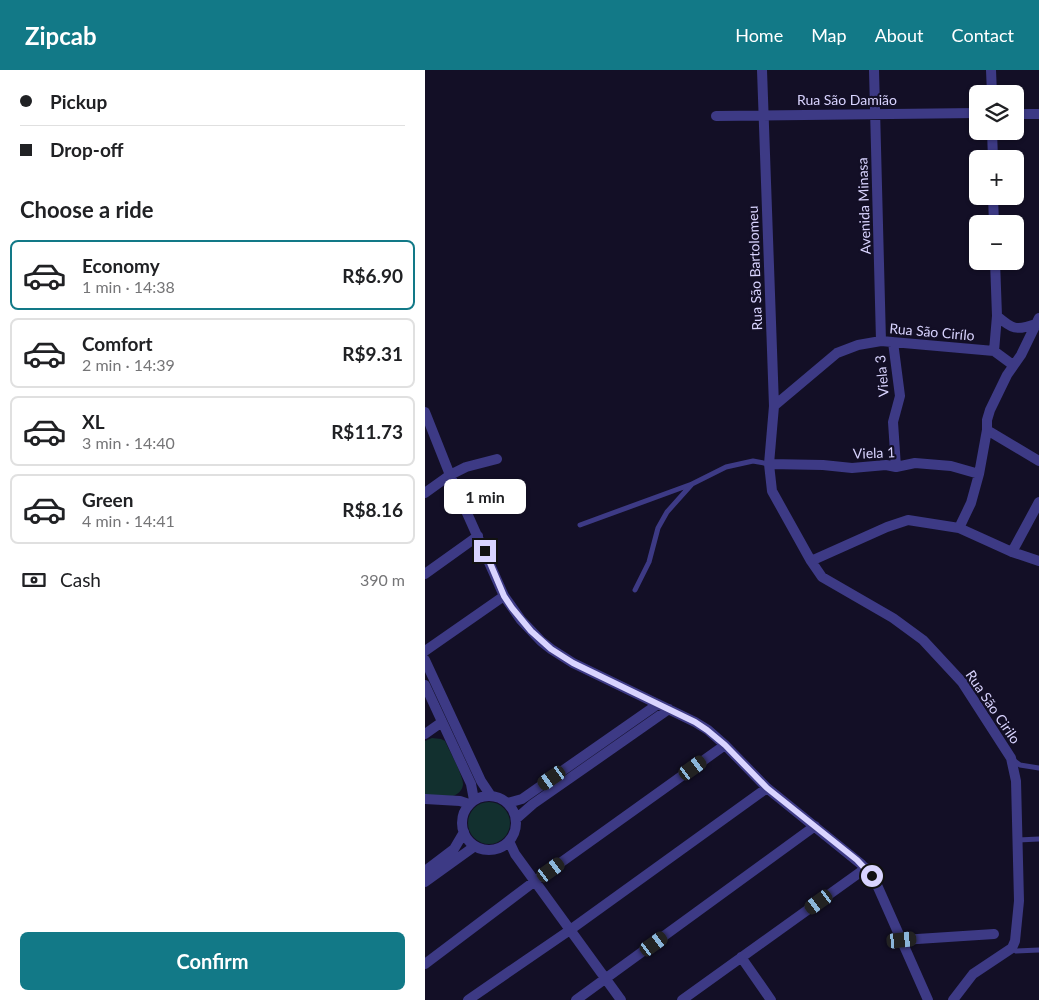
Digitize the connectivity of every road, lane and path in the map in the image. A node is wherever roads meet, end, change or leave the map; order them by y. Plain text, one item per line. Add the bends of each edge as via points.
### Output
1 (762, 70) edge
2 (874, 70) edge
3 (991, 70) edge
4 (992, 85) edge
5 (875, 114) junction
6 (969, 114) edge
7 (1024, 114) edge
8 (1039, 114) edge
9 (763, 115) junction
10 (716, 116) dead end
11 (995, 270) edge
12 (997, 316) junction
13 (1037, 321) edge
14 (881, 341) junction
15 (893, 342) junction
16 (993, 351) junction
17 (1013, 365) junction
18 (774, 406) junction
19 (425, 414) edge
20 (987, 430) junction
21 (497, 459) dead end
22 (1039, 461) edge
23 (769, 464) junction
24 (896, 467) junction
25 (979, 474) junction
26 (451, 475) junction
27 (692, 484) junction
28 (425, 493) edge
29 (1039, 502) edge
30 (580, 525) dead end
31 (959, 528) junction
32 (479, 536) junction
33 (1012, 552) junction
34 (1039, 560) edge
35 (811, 561) junction
36 (425, 574) edge
37 (635, 590) dead end
38 (504, 596) junction
39 (425, 651) edge
40 (425, 660) edge
41 (425, 685) edge
42 (658, 704) junction
43 (669, 709) junction
44 (442, 722) junction
45 (425, 734) edge
46 (725, 745) junction
47 (1011, 758) junction
48 (1039, 768) edge
49 (767, 788) junction
50 (491, 796) junction
51 (425, 799) edge
52 (472, 802) junction
53 (508, 803) junction
54 (516, 819) junction
55 (815, 826) junction
56 (464, 832) junction
57 (1039, 839) edge
58 (1017, 840) junction
59 (509, 841) junction
60 (475, 846) junction
61 (866, 868) junction
62 (425, 870) edge
63 (425, 882) edge
64 (535, 882) junction
65 (570, 930) junction
66 (994, 934) dead end
67 (902, 940) junction
68 (1011, 948) junction
69 (1039, 950) edge
70 (741, 957) junction
71 (425, 964) edge
72 (605, 979) junction
73 (693, 997) edge
74 (468, 1000) edge
75 (576, 1000) edge
76 (621, 1000) edge
77 (681, 1000) edge
78 (771, 1000) edge
79 (928, 1000) edge
80 (953, 1000) edge

1 - 9 street, Rua São Bartolomeu
2 - 5 street, Avenida Minasa
3 - 4 street
5 - 6 street, Rua São Damião
5 - 9 street, Rua São Damião
5 - 14 street, Avenida Minasa
7 - 8 street
9 - 10 street, Rua São Damião
9 - 18 street, Rua São Bartolomeu
11 - 12 street
12 - 13 street via 1017,329
12 - 16 street
13 - 17 street
14 - 15 street, Rua São Cirílo
14 - 18 street, Rua São Cirílo via 837,353
15 - 16 street, Rua São Cirílo
15 - 24 street, Viela 3 via 900,396 893,422
16 - 17 street, Rua São Cirílo
17 - 20 street via 990,410
18 - 23 street, Rua São Bartolomeu
19 - 26 street
20 - 22 street
20 - 25 street
21 - 26 street via 466,466
23 - 24 street, Viela 1
23 - 27 lane via 753,461 726,467
23 - 35 street, Rua São Cirilo via 772,491
24 - 25 street, Viela 1 via 915,463 951,466
25 - 31 street via 971,503
26 - 28 street
26 - 32 street
27 - 30 lane
27 - 37 lane via 667,512 658,528 649,562
29 - 33 street
31 - 33 street
31 - 35 street via 908,520
32 - 36 street
32 - 38 street
33 - 34 street
35 - 47 street, Rua São Cirilo via 822,577 893,618 923,640 962,682
38 - 39 street
38 - 42 street via 525,625 551,649
40 - 50 street
41 - 44 street
42 - 43 street
42 - 53 street via 522,799
43 - 46 street via 695,722
43 - 54 street
44 - 45 street
44 - 52 street via 471,784
46 - 49 street
46 - 64 street
47 - 48 lane via 1021,765
47 - 58 street, Rua São Cirilo via 1016,781
49 - 55 street
49 - 65 street
50 - 52 street
50 - 53 street
51 - 52 street
52 - 56 street via 463,815
53 - 54 street
54 - 59 street via 515,831
55 - 61 street
55 - 72 street
56 - 60 street
56 - 62 street via 454,849
57 - 58 lane
58 - 68 street, Rua São Cirilo via 1019,901 1015,941
59 - 60 street via 493,849
59 - 64 street
60 - 63 street
61 - 67 street
61 - 70 street
64 - 65 street
64 - 71 street
65 - 72 street
65 - 74 street
66 - 67 street
67 - 79 street
68 - 69 lane via 1016,951
68 - 80 street via 973,974
70 - 73 street
70 - 78 street
72 - 75 street
72 - 76 street
73 - 77 street

